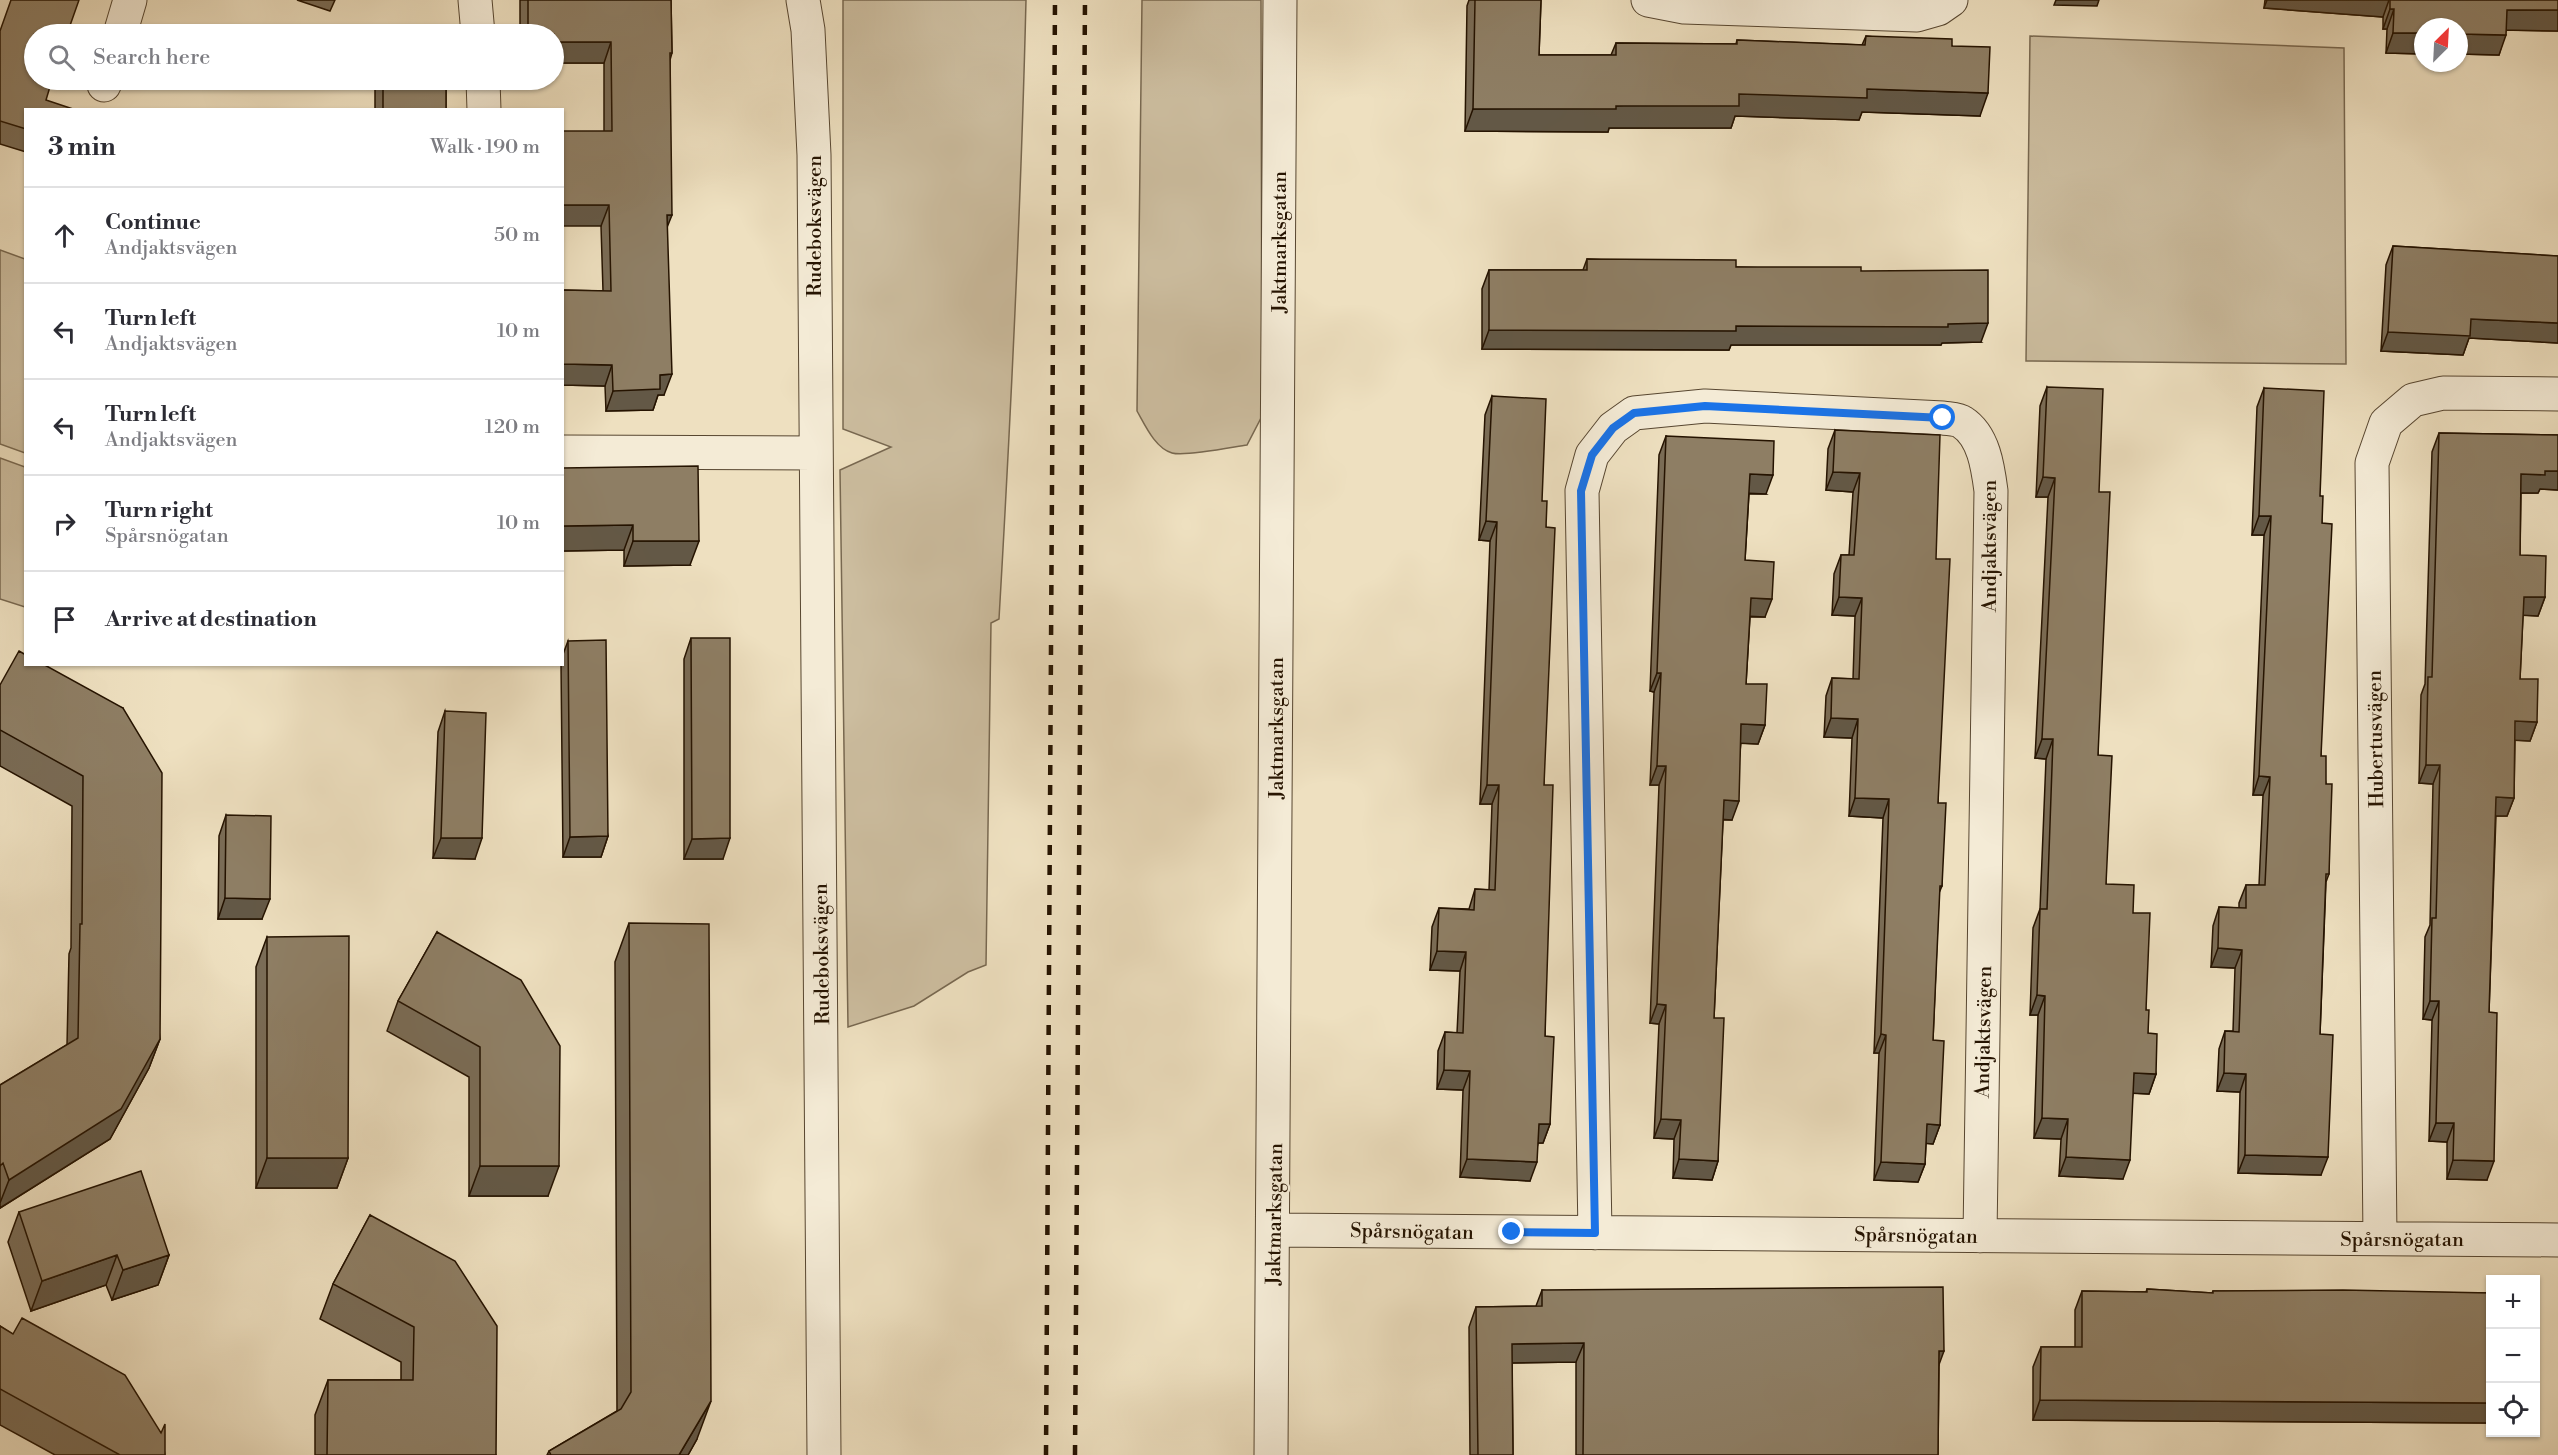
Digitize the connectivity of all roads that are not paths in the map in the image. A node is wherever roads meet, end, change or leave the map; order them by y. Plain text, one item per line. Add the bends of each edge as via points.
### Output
1 (130, 0) edge
2 (475, 0) edge
3 (803, 0) edge
4 (1280, 0) edge
5 (1648, 0) edge
6 (1951, 0) edge
7 (123, 24) edge
8 (477, 24) edge
9 (483, 90) edge
10 (484, 108) edge
11 (2558, 394) edge
12 (564, 452) edge
13 (815, 453) junction
14 (1274, 1230) junction
15 (1595, 1233) junction
16 (1980, 1236) junction
17 (2380, 1238) junction
18 (2558, 1240) edge
19 (824, 1455) edge
20 (1271, 1455) edge

1 - 7 street
2 - 8 street
3 - 13 street, Rudeboksvägen via 814,155
4 - 14 street, Jaktmarksgatan
5 - 6 street via 1684,7 1917,15
9 - 10 street
11 - 17 street, Hubertusvägen via 2443,393 2413,400 2386,423 2372,462
12 - 13 street
13 - 19 street, Rudeboksvägen
14 - 15 street, Spårsnögatan
14 - 20 street, Jaktmarksgatan
15 - 16 street, Spårsnögatan
15 - 16 street, Andjaktsvägen via 1581,491 1592,455 1613,428 1634,413 1705,406 1961,421 1987,460 1991,491
16 - 17 street, Spårsnögatan
17 - 18 street, Spårsnögatan

